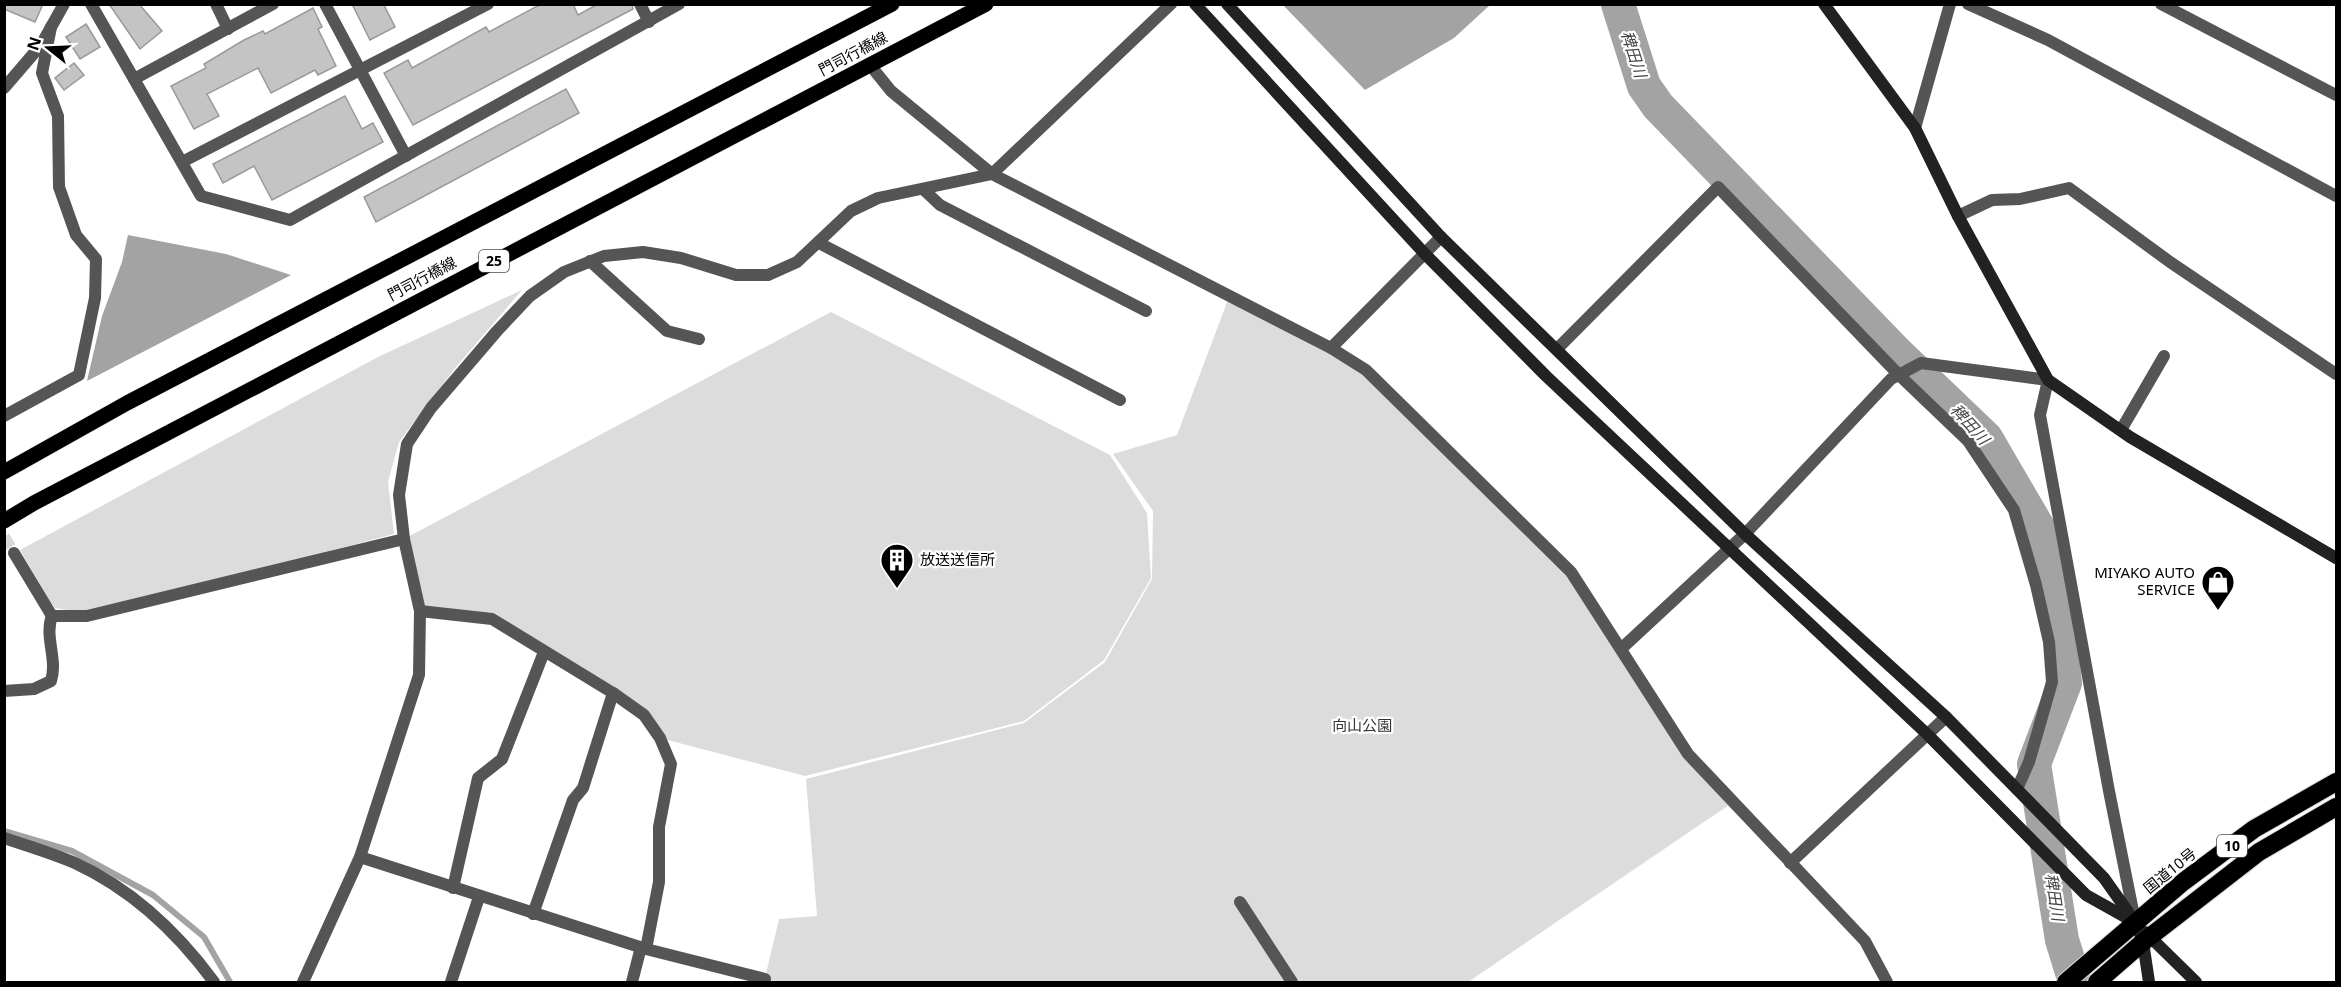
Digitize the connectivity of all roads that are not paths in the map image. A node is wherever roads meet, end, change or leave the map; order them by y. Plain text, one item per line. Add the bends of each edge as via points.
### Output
1 (64, 4) edge
2 (91, 4) edge
3 (216, 4) edge
4 (273, 4) edge
5 (325, 4) edge
6 (488, 4) edge
7 (640, 4) edge
8 (679, 4) edge
9 (892, 4) edge
10 (986, 4) edge
11 (1171, 4) edge
12 (1195, 4) edge
13 (1227, 4) edge
14 (1824, 4) edge
15 (1950, 4) edge
16 (1968, 4) edge
17 (2161, 4) edge
18 (649, 22) junction
19 (51, 27) junction
20 (228, 29) junction
21 (870, 65) junction
22 (361, 70) junction
23 (134, 79) junction
24 (4, 88) edge
25 (2337, 95) edge
26 (1915, 128) junction
27 (406, 156) junction
28 (182, 162) junction
29 (992, 174) junction
30 (922, 189) junction
31 (2337, 196) edge
32 (1958, 216) junction
33 (1441, 237) junction
34 (819, 243) junction
35 (1425, 254) junction
36 (590, 261) junction
37 (1146, 311) dead end
38 (699, 339) dead end
39 (1331, 348) junction
40 (1557, 350) junction
41 (2164, 356) dead end
42 (2337, 374) edge
43 (1899, 375) junction
44 (2048, 380) junction
45 (1120, 400) dead end
46 (4, 416) edge
47 (2121, 430) junction
48 (4, 472) edge
49 (4, 521) edge
50 (1745, 534) junction
51 (404, 539) junction
52 (1729, 549) junction
53 (14, 553) tunnel mouth
54 (2337, 558) edge
55 (420, 611) junction
56 (52, 616) junction
57 (1622, 648) junction
58 (544, 652) junction
59 (4, 691) edge
60 (613, 693) junction
61 (1946, 717) junction
62 (1928, 735) junction
63 (2337, 782) edge
64 (2017, 789) junction
65 (2337, 807) edge
66 (4, 838) edge
67 (360, 857) junction
68 (1790, 863) junction
69 (453, 888) junction
70 (479, 897) junction
71 (1240, 902) dead end
72 (533, 914) junction
73 (2136, 923) junction
74 (2147, 939) junction
75 (643, 948) junction
76 (214, 982) edge
77 (303, 982) edge
78 (451, 982) edge
79 (632, 982) edge
80 (764, 982) edge
81 (1292, 982) edge
82 (1887, 982) edge
83 (2066, 982) edge
84 (2097, 982) edge
85 (2149, 982) edge
86 (2196, 982) edge

1 - 19 street
2 - 23 street
3 - 20 street
4 - 20 street
5 - 22 street
6 - 22 street
7 - 18 street
8 - 18 street
9 - 48 main road, 門司行橋線 via 137,398
10 - 21 main road, 門司行橋線 / 25
11 - 29 street
12 - 35 street
13 - 33 street
14 - 26 street
15 - 26 street
16 - 31 street via 2048,40
17 - 25 street
18 - 27 street
19 - 24 street via 41,45
19 - 46 street via 42,73 58,116 58,187 76,235 96,259 95,298 79,375
20 - 23 street
21 - 29 street via 891,91
21 - 49 main road, 門司行橋線 / 25
22 - 27 street
22 - 28 street
23 - 28 street
26 - 32 street
27 - 28 street via 290,220 201,196
29 - 30 street
29 - 39 street
30 - 34 street via 878,198 851,211
30 - 37 street via 940,205
32 - 42 street via 1992,200 2020,199 2069,188 2170,262
32 - 44 street
33 - 35 street
33 - 40 street
34 - 36 street via 797,262 768,275 736,275 681,258 643,252
34 - 45 street
35 - 39 street
35 - 52 street via 1546,376
36 - 38 street via 667,331
36 - 51 street via 564,272 530,297 430,408 407,444 399,495
39 - 57 street via 1366,370 1571,572
40 - 43 street via 1718,187
40 - 50 street
41 - 47 street
43 - 44 street via 1921,363
43 - 50 street
43 - 64 street via 1968,441 2014,510 2036,585 2049,642 2052,682 2029,762
44 - 47 street
44 - 73 street via 2040,415
47 - 54 street
50 - 52 street
50 - 61 street
51 - 55 street
51 - 56 street via 87,616
52 - 57 street
52 - 62 street
53 - 56 street
55 - 58 street via 492,619
55 - 67 street via 419,675
56 - 59 street via 48,627 54,670 51,681 34,689
57 - 68 street via 1688,754
58 - 60 street
58 - 69 street via 502,759 478,778
60 - 72 street via 583,788 573,800
60 - 75 street via 644,715 672,764 659,827 659,882
61 - 62 street
61 - 64 street
62 - 68 street
62 - 73 street via 2086,895
63 - 73 highway, 国道10号 / 10 via 2254,829
64 - 73 street via 2104,878
65 - 74 highway, 10 via 2259,852
66 - 76 street via 75,863 129,896 169,927
67 - 69 street
67 - 77 street
68 - 82 street via 1865,941
69 - 70 street
70 - 72 street
70 - 78 street
71 - 81 street
72 - 75 street
73 - 74 street
73 - 83 highway, 国道10号 / 10
74 - 84 highway, 10
74 - 85 street
74 - 86 street
75 - 79 street
75 - 80 street via 765,979

